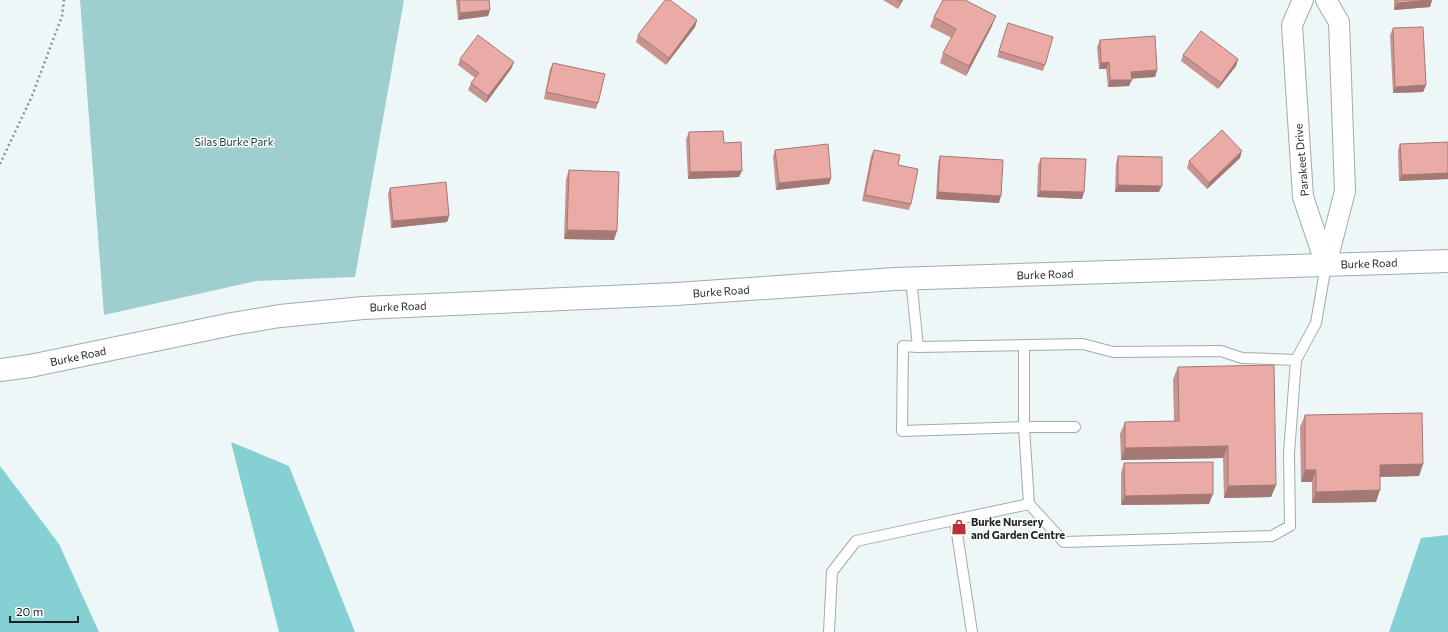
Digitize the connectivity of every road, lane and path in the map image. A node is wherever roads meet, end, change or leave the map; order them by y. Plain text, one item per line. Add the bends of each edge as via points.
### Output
1 (64, 0) edge
2 (1303, 0) edge
3 (1326, 0) edge
4 (0, 164) edge
5 (1448, 261) edge
6 (1326, 265) junction
7 (911, 278) junction
8 (1024, 345) junction
9 (918, 347) junction
10 (1296, 360) junction
11 (0, 370) edge
12 (1024, 427) junction
13 (1075, 427) dead end
14 (1029, 504) junction
15 (955, 520) junction
16 (829, 632) edge
17 (972, 632) edge

1 - 4 path via 62,16 32,96
2 - 6 street, Parakeet Drive via 1292,25 1303,197
3 - 6 street via 1339,22 1345,191
5 - 6 street, Burke Road
6 - 7 street, Burke Road
6 - 10 lane via 1316,324
7 - 9 lane
7 - 11 street, Burke Road via 676,294 313,312 232,324
8 - 9 lane
8 - 10 lane via 1083,344 1113,352 1221,351 1242,358
8 - 12 lane
9 - 12 lane via 903,346 902,431
10 - 14 lane via 1289,453 1290,526 1272,536 1064,542
12 - 13 lane
12 - 14 lane
14 - 15 lane
15 - 16 lane via 856,541 832,572
15 - 17 lane

